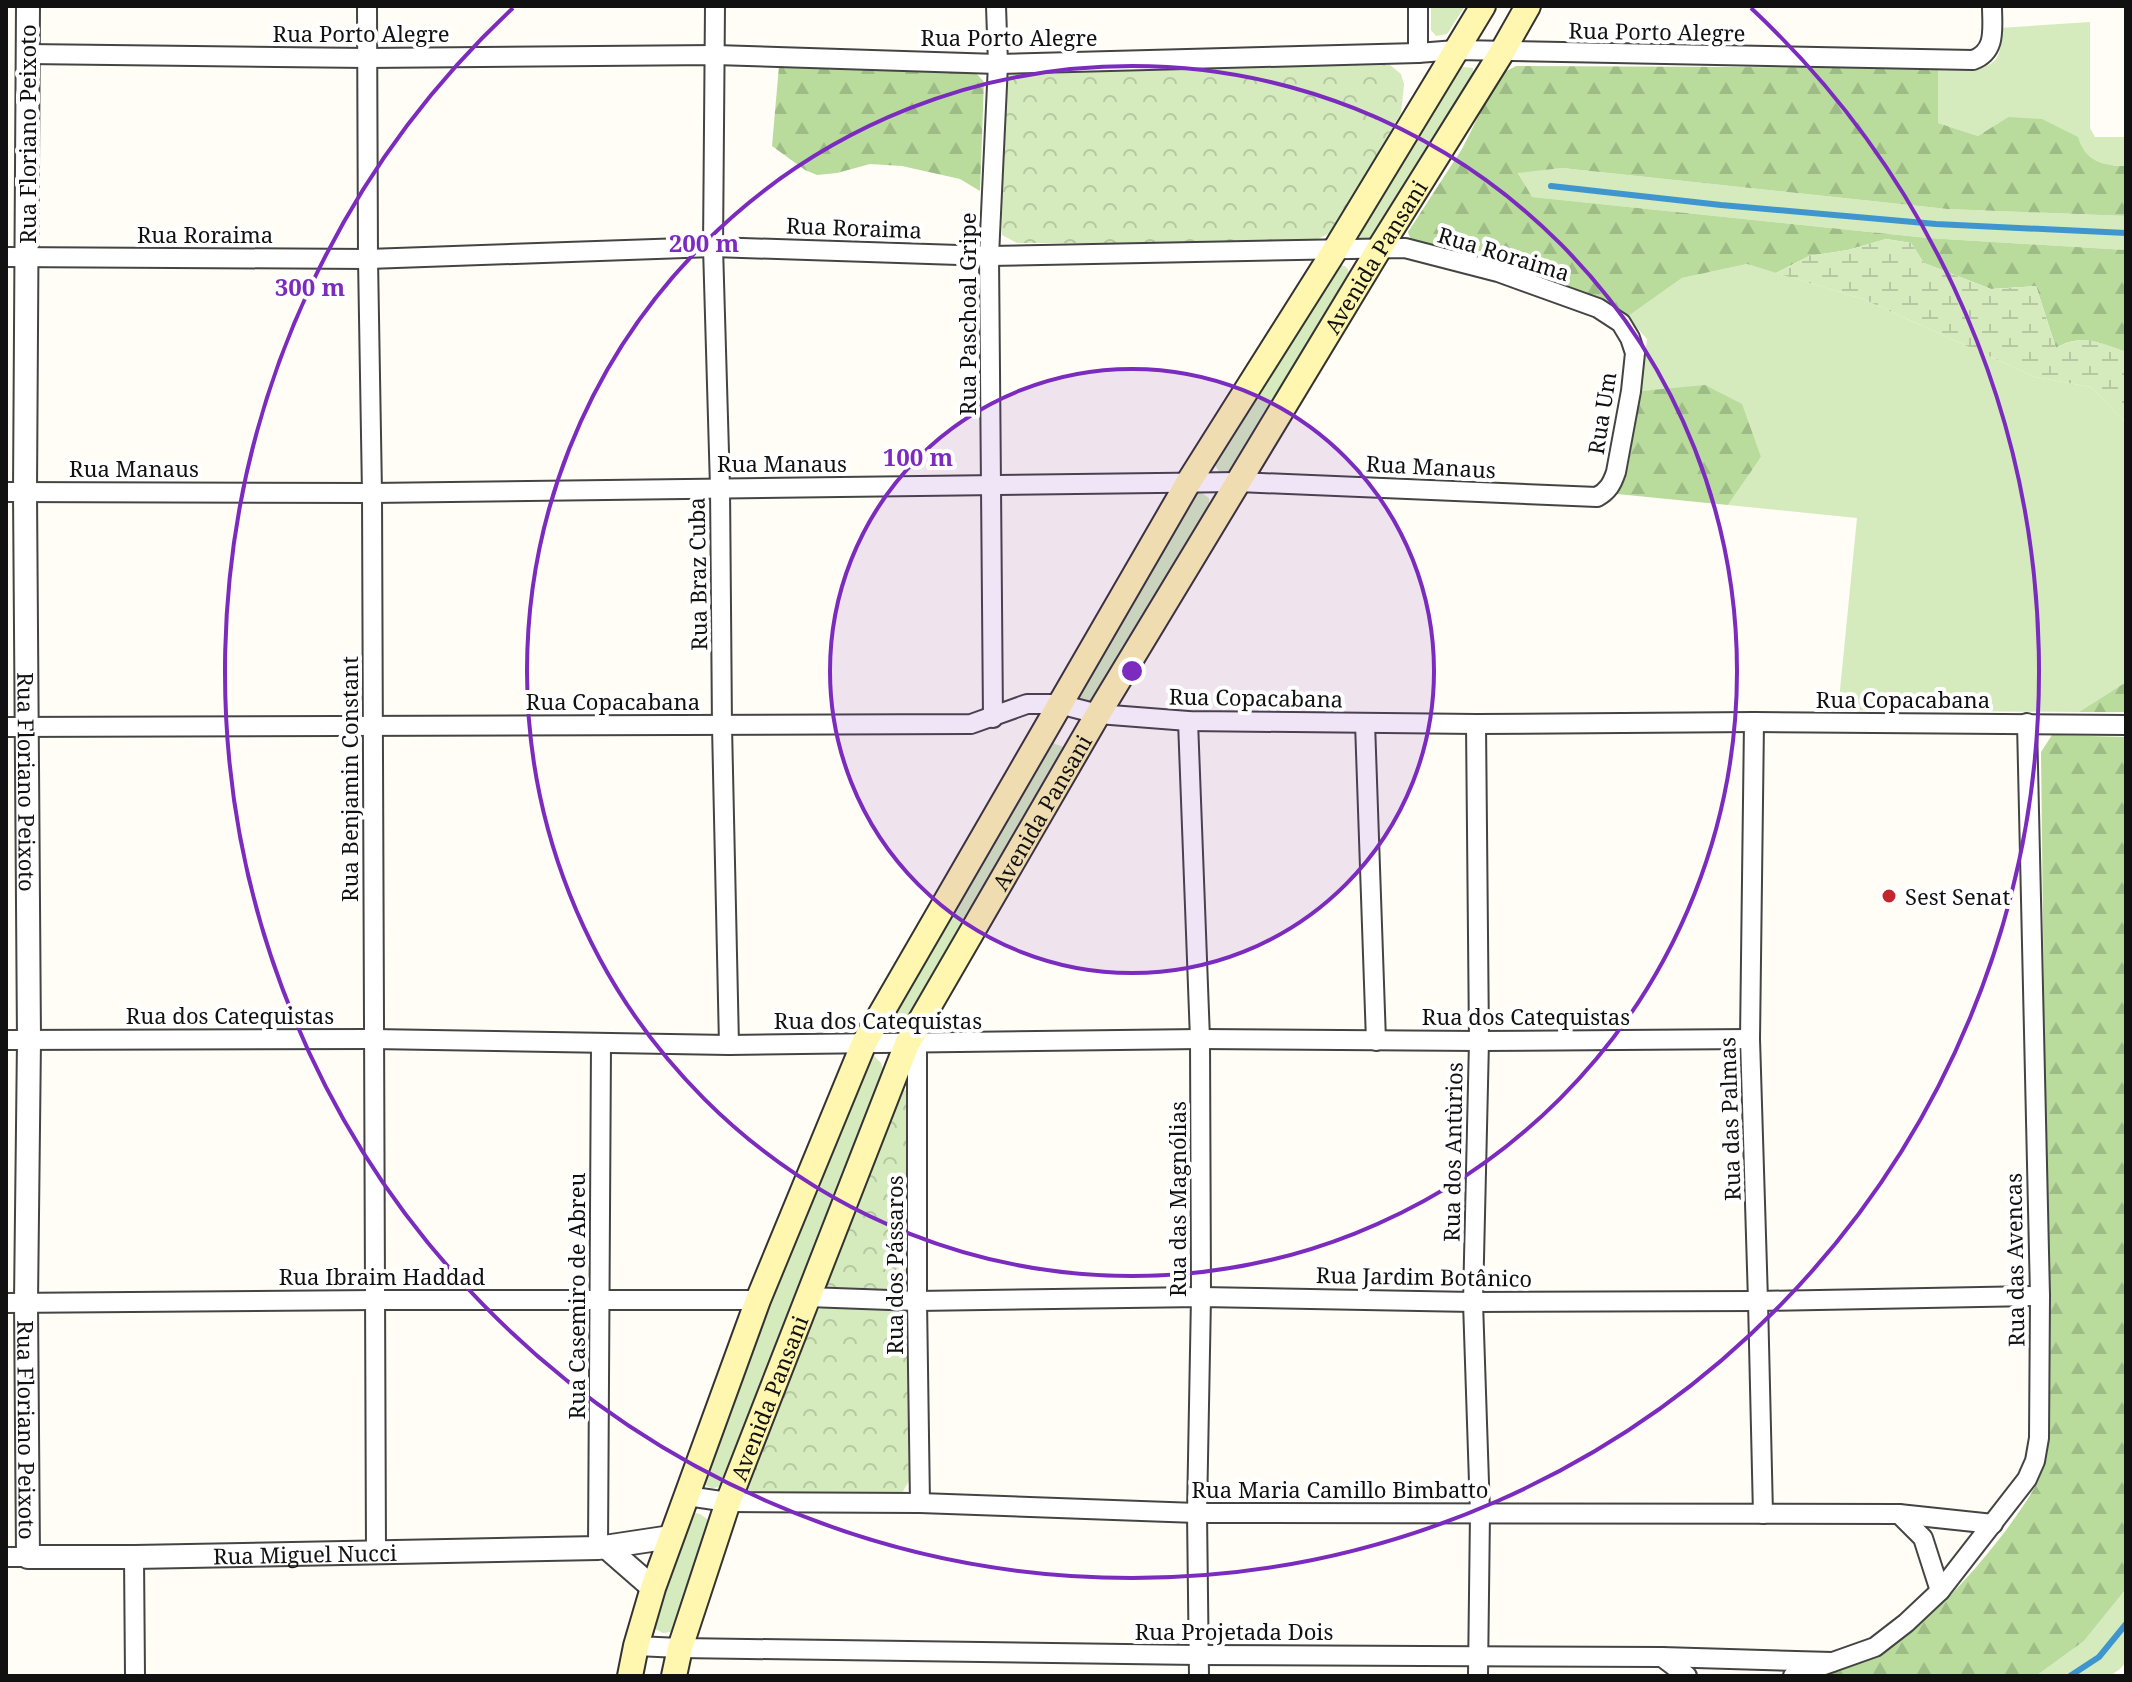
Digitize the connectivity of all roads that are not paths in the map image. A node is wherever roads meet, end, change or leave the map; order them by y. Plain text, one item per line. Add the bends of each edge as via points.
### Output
1 (28, 6) edge
2 (367, 6) edge
3 (715, 6) edge
4 (996, 6) edge
5 (1418, 6) edge
6 (1483, 6) edge
7 (1528, 6) edge
8 (1992, 6) edge
9 (1456, 50) junction
10 (1502, 52) junction
11 (1418, 53) junction
12 (27, 54) junction
13 (715, 55) junction
14 (367, 58) junction
15 (998, 64) junction
16 (713, 247) junction
17 (1379, 249) junction
18 (1335, 250) junction
19 (989, 256) junction
20 (17, 257) edge
21 (368, 259) junction
22 (1630, 338) joint
23 (1238, 482) junction
24 (1188, 483) junction
25 (991, 486) junction
26 (720, 487) junction
27 (16, 492) edge
28 (1605, 492) joint
29 (372, 493) junction
30 (1059, 704) junction
31 (1098, 714) junction
32 (993, 718) junction
33 (1188, 721) junction
34 (1754, 722) junction
35 (1365, 723) junction
36 (2027, 723) junction
37 (1476, 724) junction
38 (372, 725) junction
39 (2126, 725) edge
40 (722, 726) junction
41 (17, 727) edge
42 (373, 1039) junction
43 (914, 1039) junction
44 (1200, 1039) junction
45 (1750, 1039) junction
46 (6, 1040) edge
47 (29, 1040) junction
48 (1376, 1041) junction
49 (1479, 1041) junction
50 (864, 1043) junction
51 (601, 1045) junction
52 (729, 1045) junction
53 (2040, 1296) junction
54 (808, 1297) junction
55 (1201, 1297) junction
56 (375, 1300) junction
57 (601, 1300) junction
58 (758, 1300) junction
59 (917, 1301) junction
60 (1758, 1301) junction
61 (16, 1302) edge
62 (1473, 1302) junction
63 (687, 1496) junction
64 (728, 1502) junction
65 (920, 1503) junction
66 (1197, 1513) junction
67 (1480, 1513) junction
68 (1763, 1514) junction
69 (1899, 1514) junction
70 (1993, 1524) junction
71 (671, 1537) junction
72 (602, 1548) junction
73 (376, 1553) junction
74 (17, 1557) edge
75 (134, 1557) junction
76 (653, 1588) junction
77 (1940, 1591) junction
78 (636, 1646) junction
79 (680, 1648) junction
80 (1198, 1655) junction
81 (1478, 1656) junction
82 (1662, 1657) junction
83 (1832, 1662) junction
84 (135, 1676) edge
85 (630, 1676) edge
86 (674, 1676) edge
87 (1199, 1676) edge
88 (1478, 1676) edge
89 (1687, 1676) edge
90 (1793, 1676) edge

1 - 12 street, Rua Floriano Peixoto
2 - 14 street, Rua Benjamin Constant
3 - 13 street, Rua Braz Cuba
4 - 15 street, Rua Paschoal Gripe
5 - 11 street
6 - 9 main road, Avenida Pansani
7 - 10 main road, Avenida Pansani
8 - 10 street, Rua Porto Alegre via 1988,51 1973,60
9 - 10 street, Rua Porto Alegre
9 - 11 street, Rua Porto Alegre
9 - 18 main road, Avenida Pansani
10 - 17 main road, Avenida Pansani
11 - 15 street, Rua Porto Alegre
12 - 14 street, Rua Porto Alegre
12 - 20 street, Rua Floriano Peixoto
13 - 14 street, Rua Porto Alegre
13 - 15 street, Rua Porto Alegre
13 - 16 street, Rua Braz Cuba
14 - 21 street, Rua Benjamin Constant
15 - 19 street, Rua Paschoal Gripe
16 - 19 street, Rua Roraima
16 - 21 street, Rua Roraima
16 - 26 street, Rua Braz Cuba
17 - 18 street, Rua Roraima
17 - 22 street, Rua Roraima via 1405,248 1498,272 1598,308 1621,323
17 - 23 main road, Avenida Pansani
18 - 19 street, Rua Roraima
18 - 24 main road, Avenida Pansani
19 - 25 street, Rua Paschoal Gripe
20 - 21 street, Rua Roraima
20 - 27 street, Rua Floriano Peixoto
21 - 29 street, Rua Benjamin Constant
22 - 28 street, Rua Um via 1635,353 1631,391 1616,472
23 - 24 street, Rua Manaus
23 - 28 street, Rua Manaus via 1585,497
23 - 31 main road, Avenida Pansani
24 - 25 street, Rua Manaus
24 - 30 main road, Avenida Pansani
25 - 26 street, Rua Manaus
25 - 32 street, Rua Paschoal Gripe
26 - 29 street, Rua Manaus
26 - 40 street, Rua Braz Cuba
27 - 29 street, Rua Manaus
27 - 41 street, Rua Floriano Peixoto
29 - 38 street, Rua Benjamin Constant
30 - 31 street, Rua Copacabana
30 - 32 street, Rua Copacabana via 1027,704
30 - 50 main road, Avenida Pansani
31 - 33 street, Rua Copacabana
31 - 43 main road, Avenida Pansani
32 - 40 street, Rua Copacabana via 971,724
33 - 35 street, Rua Copacabana
33 - 44 street, Rua das Magnólias
34 - 36 street, Rua Copacabana
34 - 37 street, Rua Copacabana
34 - 45 street, Rua das Palmas
35 - 37 street, Rua Copacabana
35 - 48 street
36 - 39 street, Rua Copacabana
36 - 53 street, Rua das Avencas
37 - 49 street, Rua dos Antùrios
38 - 40 street, Rua Copacabana
38 - 41 street, Rua Copacabana
38 - 42 street, Rua Benjamin Constant
40 - 52 street, Rua Braz Cuba
41 - 47 street, Rua Floriano Peixoto
42 - 47 street, Rua dos Catequistas
42 - 51 street, Rua dos Catequistas
42 - 56 street, Rua Benjamin Constant
43 - 44 street, Rua dos Catequistas
43 - 50 street, Rua dos Catequistas
43 - 54 main road, Avenida Pansani
43 - 59 street, Rua dos Pássaros
44 - 48 street, Rua dos Catequistas
44 - 55 street, Rua das Magnólias
45 - 49 street, Rua dos Catequistas
45 - 60 street, Rua das Palmas
46 - 47 street, Rua dos Catequistas
47 - 61 street, Rua Floriano Peixoto
48 - 49 street, Rua dos Catequistas
49 - 62 street, Rua dos Antùrios
50 - 52 street, Rua dos Catequistas
50 - 58 main road, Avenida Pansani
51 - 52 street, Rua dos Catequistas
51 - 57 street, Rua Casemiro de Abreu
53 - 60 street, Rua Jardim Botânico
53 - 70 street, Rua das Avencas via 2035,1461
54 - 59 street, Rua Jardim Botânico
54 - 64 main road, Avenida Pansani
55 - 59 street, Rua Jardim Botânico
55 - 62 street, Rua Jardim Botânico
55 - 66 street, Rua das Magnólias
56 - 57 street, Rua Ibraim Haddad
56 - 61 street, Rua Ibraim Haddad
56 - 73 street, Rua Benjamin Constant
57 - 58 street, Rua Ibraim Haddad
57 - 72 street, Rua Casemiro de Abreu
58 - 63 main road, Avenida Pansani
59 - 65 street, Rua dos Pássaros
60 - 62 street, Rua Jardim Botânico
60 - 68 street, Rua das Palmas
61 - 74 street, Rua Floriano Peixoto
62 - 67 street, Rua dos Antùrios
63 - 64 street, Rua Maria Camillo Bimbatto
63 - 71 main road, Avenida Pansani
64 - 65 street, Rua Maria Camillo Bimbatto
64 - 79 main road, Avenida Pansani
65 - 66 street, Rua Maria Camillo Bimbatto
66 - 67 street, Rua Maria Camillo Bimbatto
66 - 80 street, Rua das Magnólias
67 - 68 street, Rua Maria Camillo Bimbatto
67 - 81 street, Rua dos Antùrios
68 - 69 street, Rua Maria Camillo Bimbatto
69 - 70 street, Rua Maria Camillo Bimbatto
69 - 77 street via 1923,1538
70 - 77 street, Rua das Avencas
71 - 72 street, Rua Miguel Nucci
71 - 76 main road, Avenida Pansani
72 - 73 street, Rua Miguel Nucci
72 - 76 street
73 - 75 street, Rua Miguel Nucci
74 - 75 street, Rua Miguel Nucci
75 - 84 street
76 - 78 main road, Avenida Pansani
77 - 83 street, Rua das Avencas via 1875,1647
78 - 79 street, Rua Projetada Dois
78 - 85 main road, Avenida Pansani
79 - 80 street, Rua Projetada Dois
79 - 86 main road, Avenida Pansani
80 - 81 street, Rua Projetada Dois
80 - 87 street, Rua das Magnólias
81 - 82 street, Rua Projetada Dois
81 - 88 street, Rua dos Antùrios
82 - 83 street, Rua Projetada Dois
82 - 89 street
83 - 90 street, Rua das Avencas

